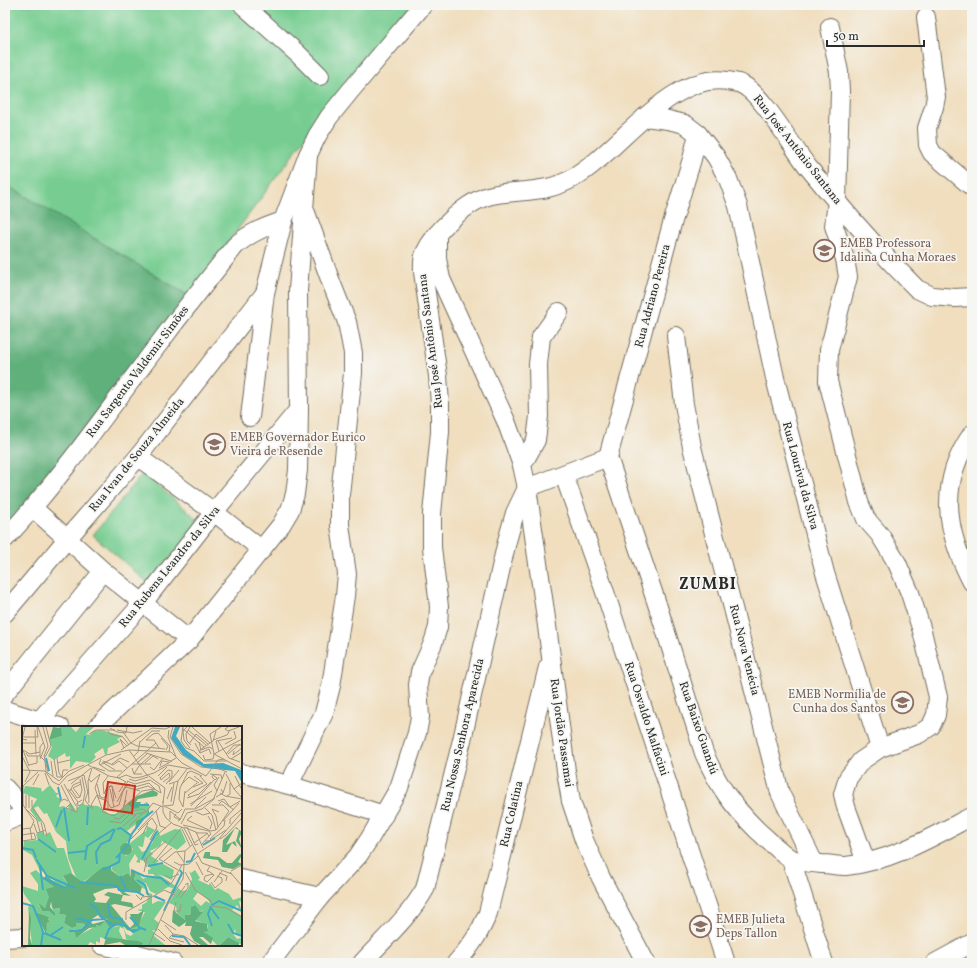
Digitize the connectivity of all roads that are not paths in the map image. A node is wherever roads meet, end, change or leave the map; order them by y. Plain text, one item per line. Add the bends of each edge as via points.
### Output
1 (243, 5) edge
2 (423, 5) edge
3 (926, 17) dead end
4 (830, 27) dead end
5 (320, 76) dead end
6 (645, 117) junction
7 (698, 134) junction
8 (308, 155) junction
9 (972, 187) edge
10 (836, 201) junction
11 (304, 208) junction
12 (283, 221) junction
13 (437, 234) junction
14 (265, 293) junction
15 (972, 297) edge
16 (558, 312) dead end
17 (676, 336) dead end
18 (299, 409) junction
19 (250, 417) dead end
20 (972, 434) edge
21 (138, 457) junction
22 (608, 457) junction
23 (522, 465) junction
24 (564, 475) junction
25 (527, 488) junction
26 (33, 508) junction
27 (214, 512) junction
28 (5, 539) edge
29 (67, 539) junction
30 (262, 550) junction
31 (104, 571) junction
32 (972, 582) edge
33 (143, 603) junction
34 (5, 613) edge
35 (189, 640) junction
36 (551, 657) junction
37 (5, 693) edge
38 (5, 710) edge
39 (39, 721) junction
40 (56, 726) edge
41 (98, 726) edge
42 (880, 748) junction
43 (242, 773) edge
44 (289, 785) junction
45 (5, 788) edge
46 (22, 807) edge
47 (22, 815) edge
48 (384, 815) junction
49 (972, 816) edge
50 (5, 822) edge
51 (791, 859) junction
52 (866, 862) junction
53 (814, 863) junction
54 (242, 879) edge
55 (320, 897) junction
56 (22, 936) edge
57 (5, 938) edge
58 (972, 943) edge
59 (106, 946) edge
60 (173, 963) edge
61 (270, 963) edge
62 (362, 963) edge
63 (456, 963) edge
64 (646, 963) edge
65 (726, 963) edge
66 (824, 963) edge
67 (936, 963) edge

1 - 5 street
2 - 8 street via 329,117
3 - 9 street via 936,90 927,128 928,145 932,153
4 - 10 street via 840,91
6 - 7 street, Rua Lourival da Silva via 685,124
6 - 10 street, Rua José Antônio Santana via 680,90 701,82 722,80 741,84 756,96
6 - 13 street, Rua José Antônio Santana via 585,172 565,183 542,190 490,195 472,204
7 - 22 street, Rua Adriano Pereira
7 - 42 street, Rua Lourival da Silva via 716,157 738,206 775,378 825,573
8 - 11 street
8 - 12 street
10 - 15 street, Rua José Antônio Santana via 917,289 932,296
10 - 42 street via 834,226 848,276 830,350 828,381 858,502 897,563 910,593 938,697 936,715 931,726 919,734
11 - 18 street via 298,291
11 - 44 street via 347,322 353,353 353,372 340,496 340,525 347,574 344,603 331,686 324,713
12 - 14 street
12 - 26 street, Rua Sargento Valdemir Simões via 256,231 234,246
13 - 23 street, Rua Jordão Passamai via 437,259 441,279 506,421
13 - 48 street, Rua José Antônio Santana via 425,253 423,272 440,404 440,432 432,514 432,547 439,606 438,627 420,672 420,717 413,750 399,788
14 - 19 street
14 - 21 street, Rua Ivan de Souza Almeida
16 - 23 street via 541,337 536,440
17 - 53 street, Rua Nova Venécia via 692,447 780,792
18 - 27 street, Rua Rubens Leandro da Silva
18 - 30 street via 295,494 281,526
20 - 32 street via 955,466 949,491 949,517 956,544
21 - 27 street
21 - 29 street, Rua Ivan de Souza Almeida
22 - 24 street
22 - 51 street, Rua Baixo Guandú via 714,777 741,814
23 - 25 street, Rua Jordão Passamai
24 - 25 street
24 - 65 street, Rua Osvaldo Malfacini via 603,586
25 - 36 street, Rua Jordão Passamai
25 - 62 street, Rua Nossa Senhora Aparecida via 515,513 507,541 425,889 419,900
26 - 28 street, Rua Sargento Valdemir Simões
26 - 29 street
27 - 30 street
27 - 33 street, Rua Rubens Leandro da Silva
29 - 31 street
29 - 34 street, Rua Ivan de Souza Almeida
30 - 35 street
31 - 33 street
31 - 37 street
33 - 35 street
33 - 39 street, Rua Rubens Leandro da Silva
35 - 41 street
36 - 63 street, Rua Colatina via 488,913 478,935
36 - 64 street, Rua Jordão Passamai via 571,801 584,840 601,878
38 - 39 street
39 - 40 street
42 - 52 street via 861,760 848,778 843,794
43 - 44 street
44 - 48 street
45 - 46 street
47 - 50 street
48 - 55 street, Rua José Antônio Santana via 358,856
49 - 52 street, Rua Baixo Guandú via 911,848
51 - 53 street, Rua Baixo Guandú
51 - 66 street
52 - 53 street, Rua Baixo Guandú via 845,866
54 - 55 street
55 - 61 street, Rua José Antônio Santana
56 - 57 street
58 - 67 street
59 - 60 street

